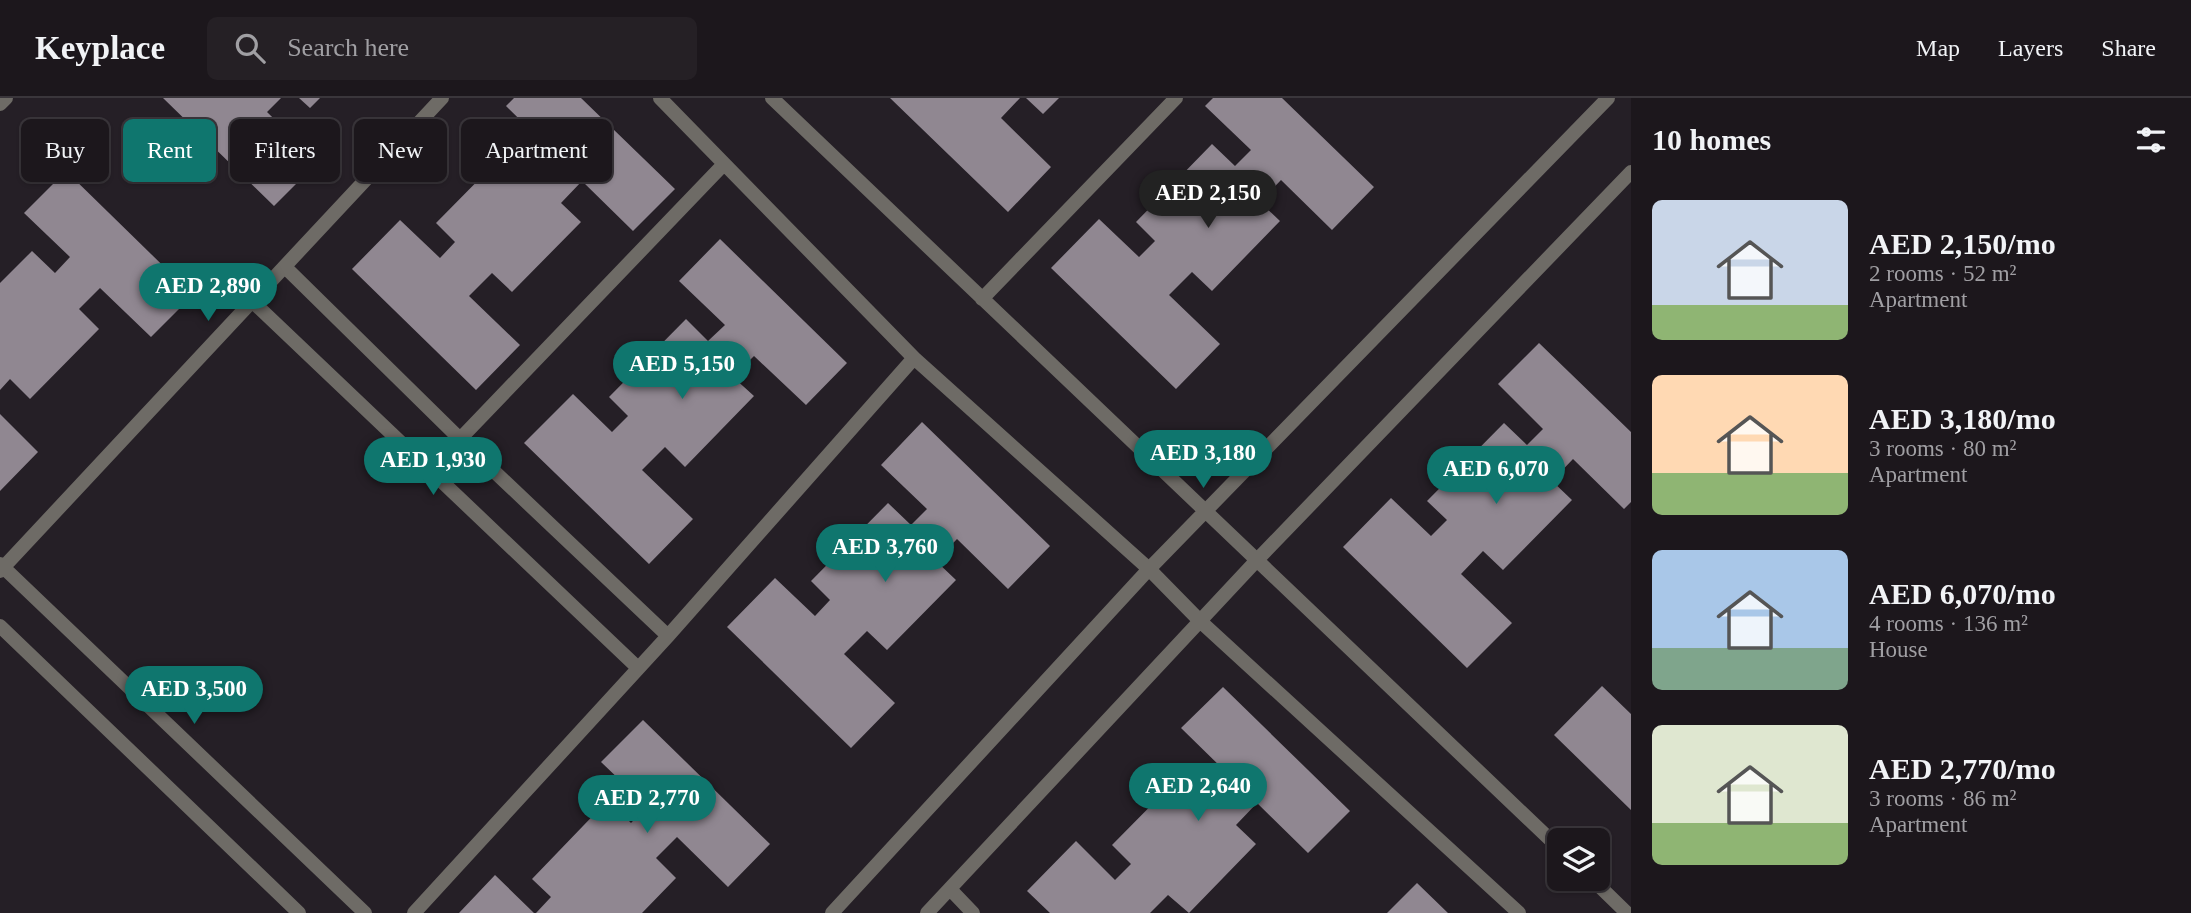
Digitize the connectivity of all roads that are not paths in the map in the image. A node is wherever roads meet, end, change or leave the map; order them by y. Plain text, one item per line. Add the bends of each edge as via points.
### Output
1 (6, 98) edge
2 (442, 98) edge
3 (660, 98) edge
4 (772, 98) edge
5 (1176, 98) edge
6 (1608, 98) edge
7 (0, 104) edge
8 (723, 164) junction
9 (1631, 173) edge
10 (285, 267) junction
11 (982, 299) junction
12 (252, 301) junction
13 (914, 358) junction
14 (460, 439) junction
15 (1206, 512) junction
16 (1258, 561) junction
17 (1, 568) edge
18 (1149, 569) junction
19 (1200, 621) junction
20 (0, 626) edge
21 (668, 636) junction
22 (638, 668) junction
23 (1547, 837) edge
24 (950, 889) junction
25 (1604, 891) edge
26 (299, 913) edge
27 (365, 913) edge
28 (414, 913) edge
29 (832, 913) edge
30 (928, 913) edge
31 (973, 913) edge
32 (1519, 913) edge
33 (1627, 913) edge

1 - 7 street
2 - 10 street
3 - 8 street
4 - 11 street
5 - 11 street
6 - 15 street
8 - 13 street
8 - 14 street
9 - 16 street
10 - 12 street
10 - 14 street
11 - 15 street
12 - 17 street
12 - 22 street
13 - 18 street
13 - 21 street
14 - 21 street
15 - 16 street
15 - 18 street
16 - 19 street
16 - 23 street
17 - 27 street
18 - 19 street
18 - 29 street
19 - 24 street
19 - 32 street
20 - 26 street
21 - 22 street
22 - 28 street
24 - 30 street
24 - 31 street
25 - 33 street

